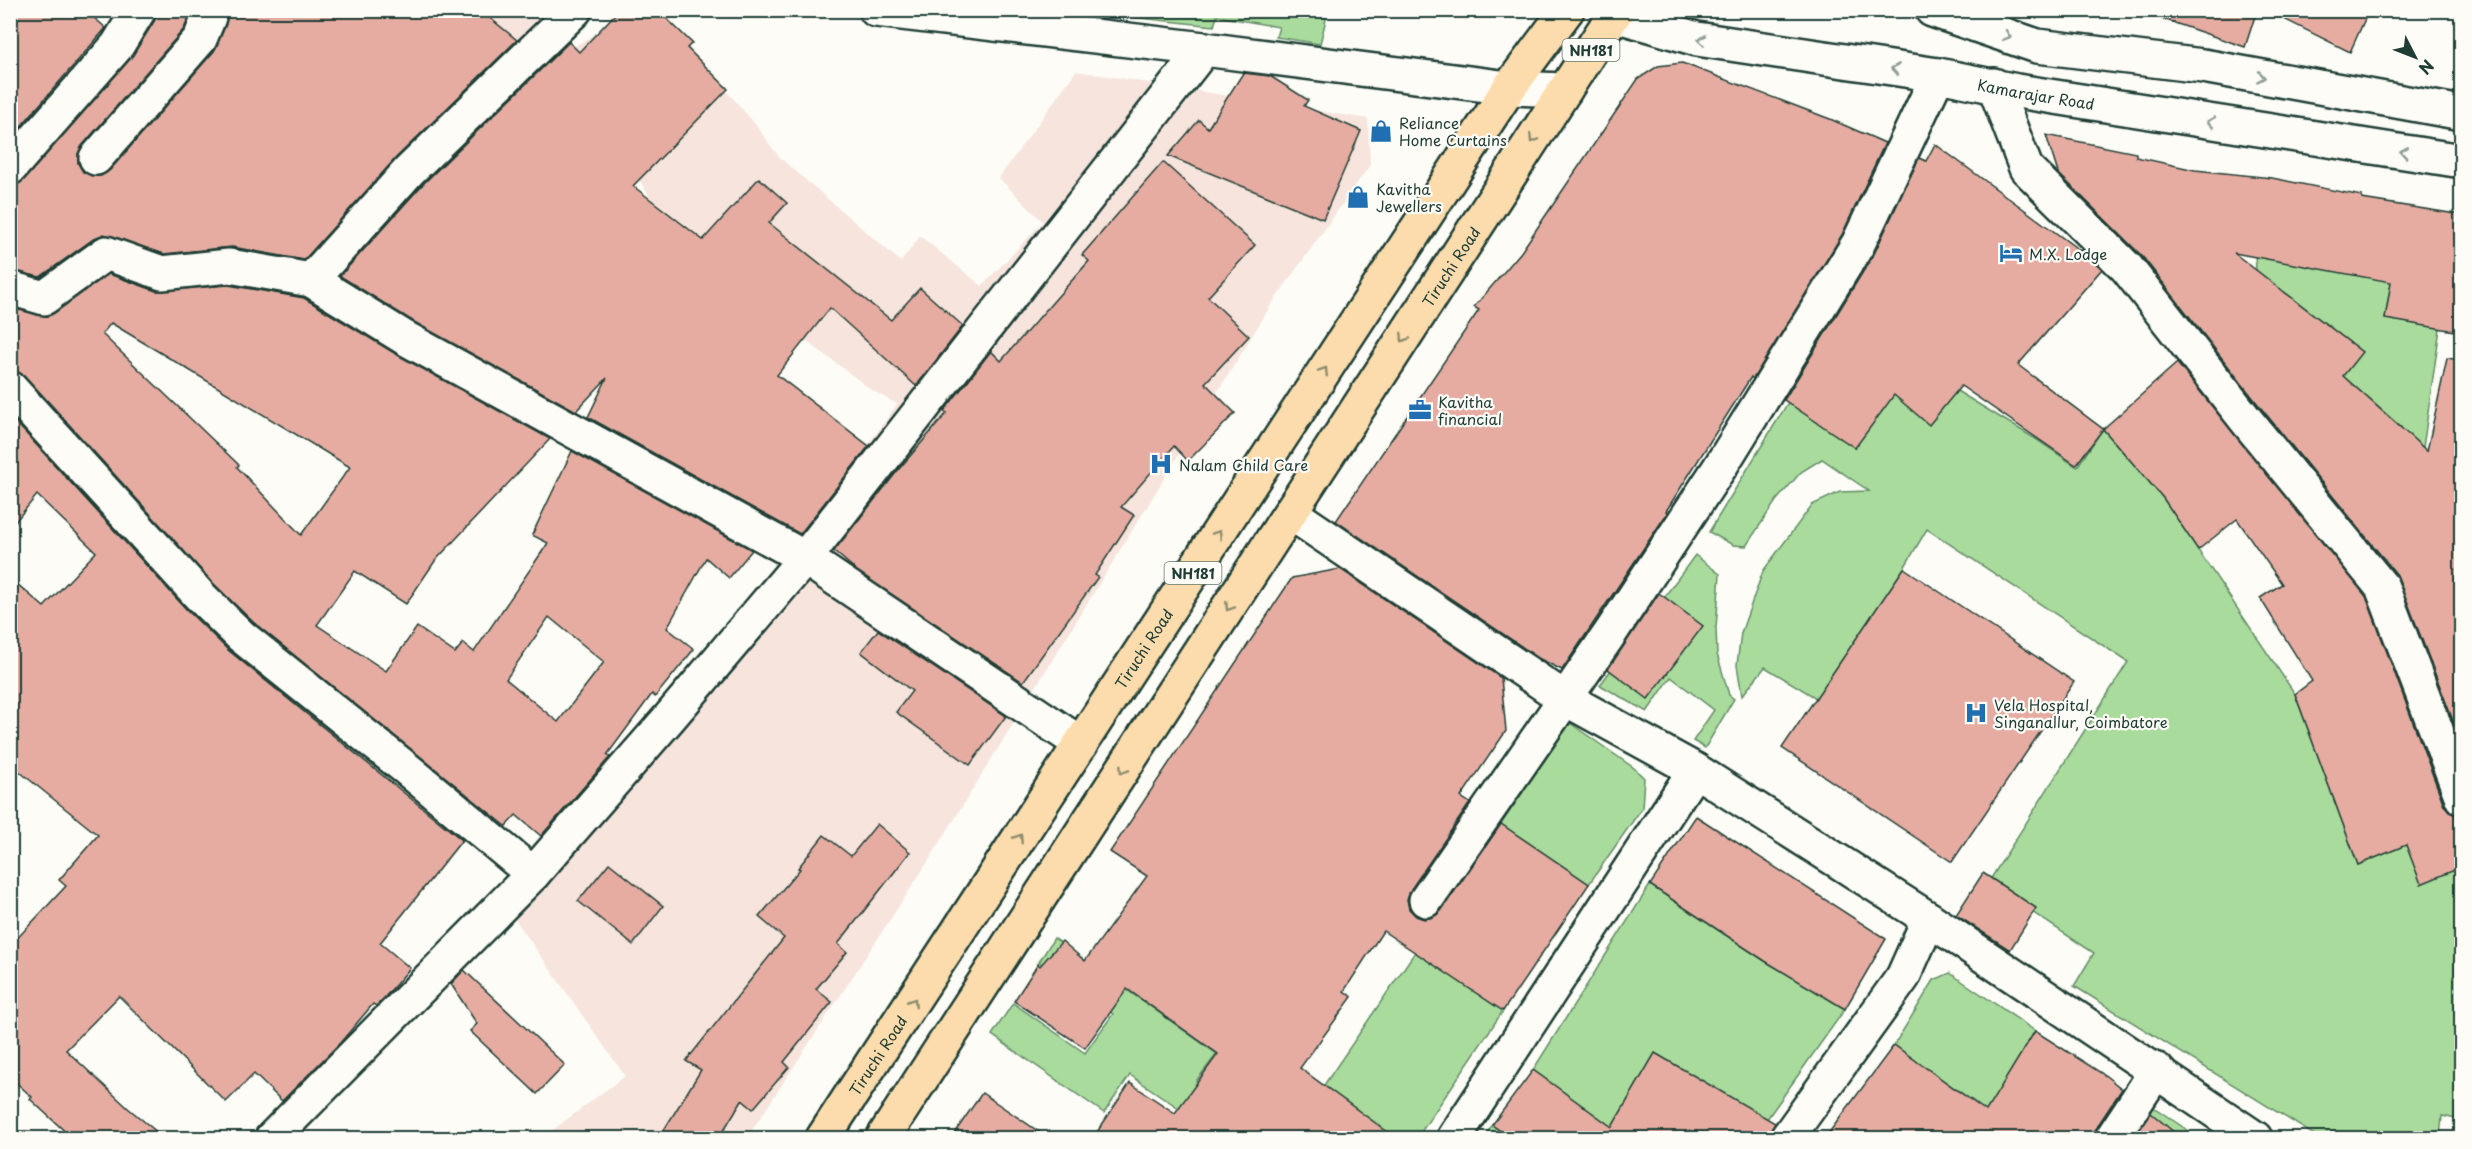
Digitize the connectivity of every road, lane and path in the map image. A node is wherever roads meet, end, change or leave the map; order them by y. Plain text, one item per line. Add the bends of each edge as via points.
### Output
1 (139, 10) edge
2 (206, 10) edge
3 (575, 10) edge
4 (876, 10) edge
5 (1567, 10) edge
6 (1932, 10) edge
7 (1616, 13) edge
8 (1204, 49) junction
9 (1938, 75) junction
10 (1994, 85) junction
11 (1509, 88) junction
12 (1565, 90) junction
13 (2462, 113) edge
14 (96, 158) dead end
15 (2462, 161) edge
16 (10, 168) edge
17 (310, 280) junction
18 (10, 288) edge
19 (10, 388) edge
20 (1291, 513) junction
21 (805, 558) junction
22 (1564, 699) junction
23 (1081, 744) junction
24 (1695, 770) junction
25 (2462, 798) edge
26 (533, 874) junction
27 (1426, 900) dead end
28 (1929, 919) junction
29 (894, 1031) junction
30 (936, 1056) junction
31 (2157, 1070) junction
32 (274, 1138) edge
33 (823, 1138) edge
34 (883, 1138) edge
35 (1455, 1138) edge
36 (1787, 1138) edge
37 (2112, 1138) edge
38 (2254, 1138) edge

1 - 16 street via 117,46
2 - 14 street via 209,16 200,39
3 - 17 street via 409,171
4 - 8 street
5 - 11 highway, Tiruchi Road / NH181
6 -> 13 street via 2037,46 2203,66
9 -> 7 street, Kamarajar Road via 1697,39
7 - 12 highway, NH181
8 - 11 street
8 - 21 street
9 - 10 street, Kamarajar Road
9 - 22 street via 1858,244 1711,482
15 -> 10 street, Kamarajar Road
10 - 25 street via 2026,168 2127,268 2382,587
11 - 12 street
23 -> 11 highway, Tiruchi Road / NH181
12 -> 20 highway, Tiruchi Road / NH181
17 - 18 street via 230,266 162,273 106,253 44,298
17 - 21 street via 405,338
19 - 26 street via 241,636
20 - 22 street
20 -> 30 highway, Tiruchi Road / NH181
21 - 23 street
21 - 26 street
22 - 24 street
22 - 27 street
29 -> 23 highway, Tiruchi Road / NH181
24 - 28 street
24 - 35 street
26 - 32 street
28 - 31 street
28 - 36 street via 1903,976
29 - 30 highway
29 - 33 highway, Tiruchi Road / NH181
30 - 34 highway, Tiruchi Road / NH181
31 - 37 street
31 - 38 street

